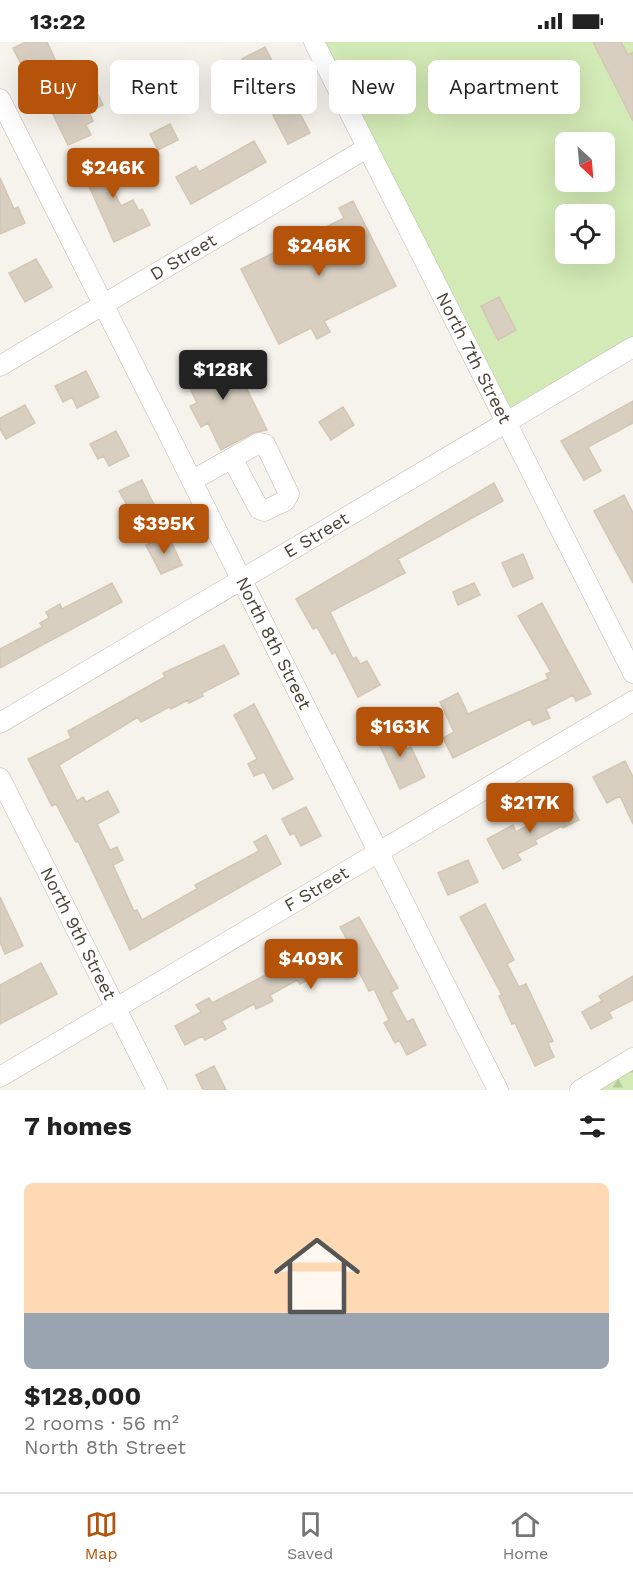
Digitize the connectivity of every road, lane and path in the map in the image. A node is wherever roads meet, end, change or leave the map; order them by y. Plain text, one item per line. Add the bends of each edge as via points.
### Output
1 (314, 42) edge
2 (0, 99) edge
3 (368, 148) junction
4 (105, 304) junction
5 (633, 347) edge
6 (0, 366) edge
7 (507, 423) junction
8 (232, 458) dead end
9 (193, 480) junction
10 (243, 579) junction
11 (633, 672) edge
12 (633, 702) edge
13 (0, 723) edge
14 (0, 778) edge
15 (379, 852) junction
16 (115, 1008) junction
17 (633, 1058) edge
18 (0, 1077) edge
19 (157, 1090) edge
20 (498, 1090) edge
21 (580, 1090) edge

1 - 3 street, North 7th Street
2 - 4 street, North 8th Street
3 - 4 street, D Street
3 - 7 street, North 7th Street
4 - 6 street, D Street
4 - 9 street, North 8th Street
5 - 7 street, E Street
7 - 10 street, E Street
7 - 11 street, North 7th Street
8 - 9 street
9 - 10 street, North 8th Street
10 - 13 street, E Street
10 - 15 street, North 8th Street
12 - 15 street, F Street
14 - 16 street, North 9th Street
15 - 16 street, F Street
15 - 20 street, North 8th Street
16 - 18 street, F Street
16 - 19 street, North 9th Street
17 - 21 street

